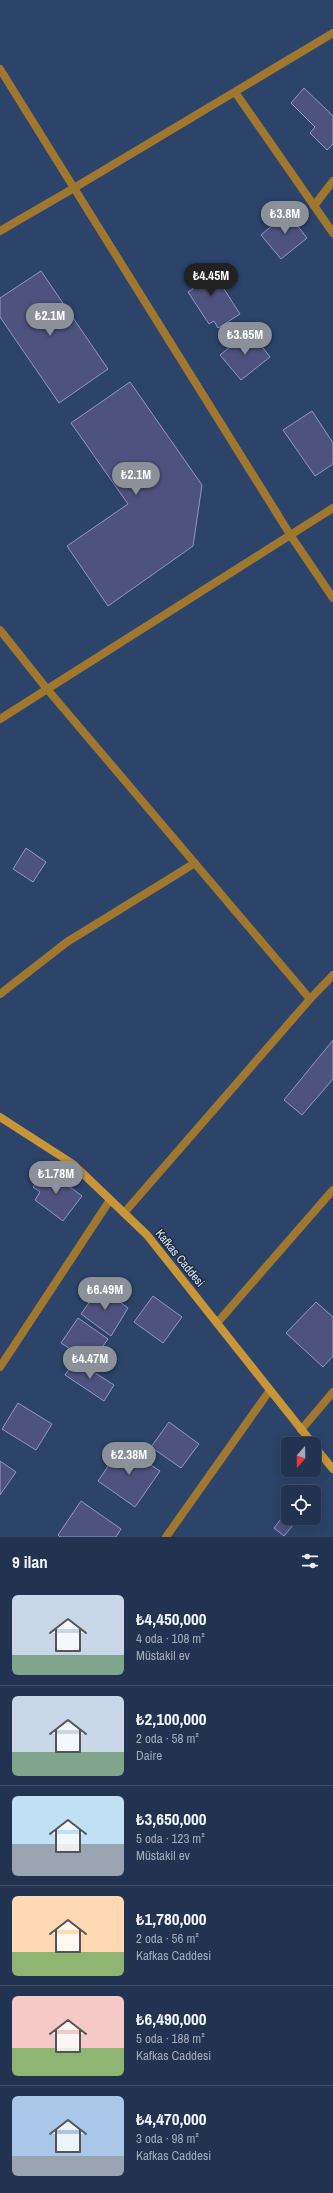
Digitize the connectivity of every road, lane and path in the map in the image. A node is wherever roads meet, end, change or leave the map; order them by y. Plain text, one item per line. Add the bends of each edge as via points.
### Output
1 (333, 33) edge
2 (0, 69) edge
3 (235, 92) junction
4 (333, 181) edge
5 (74, 188) junction
6 (314, 206) junction
7 (0, 231) edge
8 (333, 234) edge
9 (333, 508) edge
10 (291, 536) junction
11 (333, 598) edge
12 (0, 630) edge
13 (47, 689) junction
14 (0, 719) edge
15 (195, 863) junction
16 (333, 975) edge
17 (0, 994) edge
18 (310, 998) junction
19 (0, 1117) edge
20 (333, 1190) edge
21 (110, 1200) junction
22 (124, 1213) junction
23 (217, 1323) junction
24 (0, 1367) edge
25 (270, 1390) junction
26 (333, 1392) edge
27 (301, 1430) junction
28 (307, 1437) edge
29 (321, 1455) edge
30 (333, 1470) edge
31 (166, 1537) edge

1 - 3 street
2 - 5 street
3 - 5 street
3 - 6 street
4 - 6 street
5 - 7 street
5 - 10 street
6 - 8 street
9 - 10 street
10 - 11 street
10 - 13 street
12 - 13 street
13 - 14 street
13 - 15 street
15 - 17 street via 67,942
15 - 18 street
16 - 18 street
18 - 22 street
19 - 21 street, Kafkas Caddesi via 74,1164
20 - 23 street
21 - 22 street, Kafkas Caddesi
21 - 24 street
22 - 23 street, Kafkas Caddesi via 147,1235
23 - 25 street, Kafkas Caddesi
25 - 27 street, Kafkas Caddesi
25 - 31 street
26 - 27 street
27 - 28 street, Kafkas Caddesi
29 - 30 street, Kafkas Caddesi

